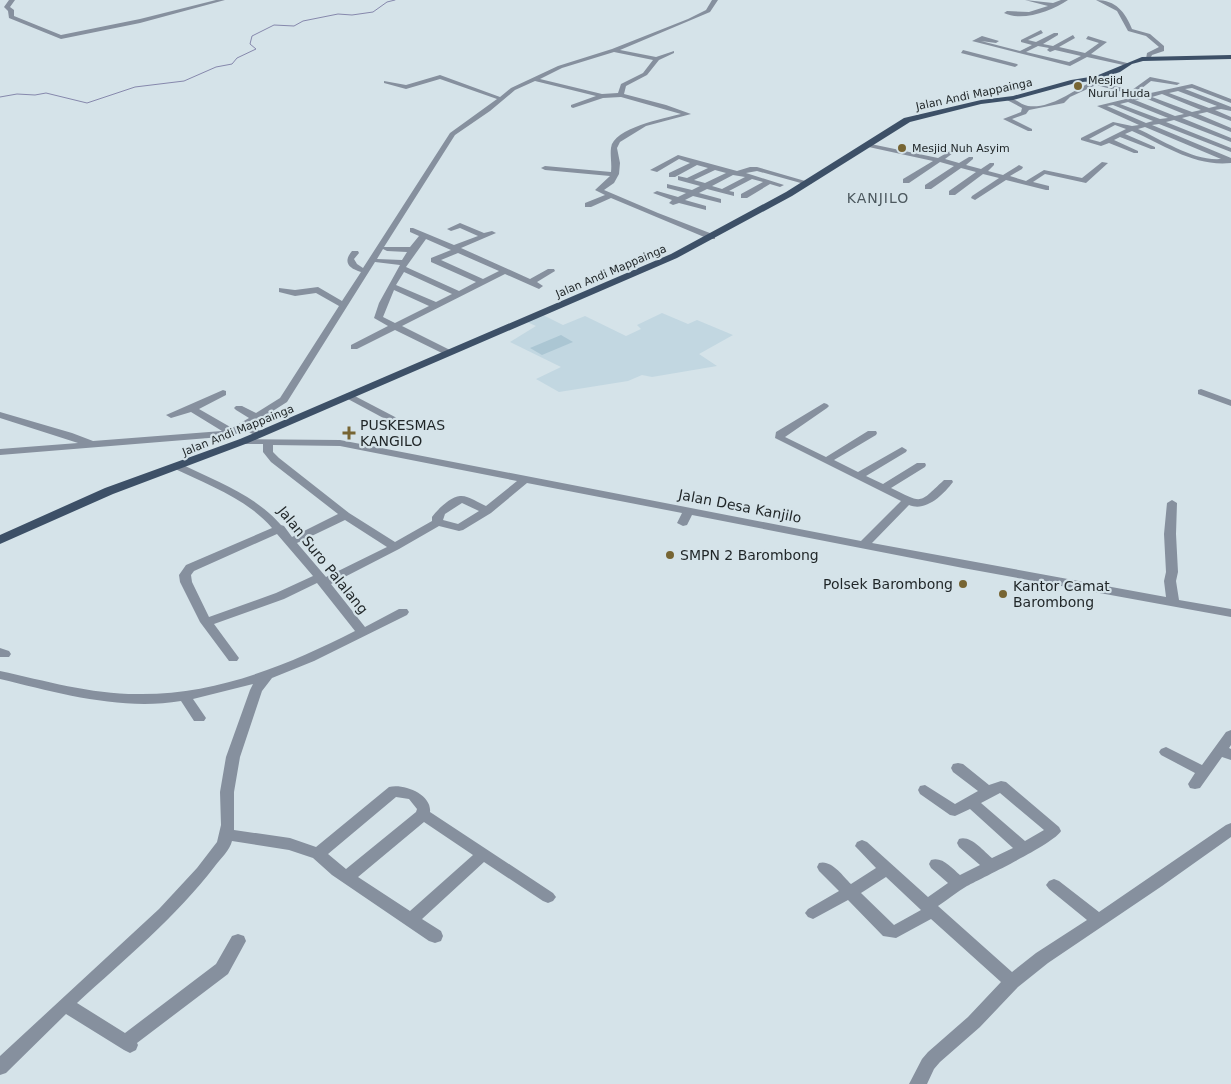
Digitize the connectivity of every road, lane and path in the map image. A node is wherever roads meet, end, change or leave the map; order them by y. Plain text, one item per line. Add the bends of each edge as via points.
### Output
1 (12, 0) edge
2 (222, 0) edge
3 (715, 0) edge
4 (1028, 0) edge
5 (1065, 0) edge
6 (1099, 0) edge
7 (1054, 5) junction
8 (1007, 13) dead end
9 (1041, 32) dead end
10 (1056, 34) dead end
11 (1073, 39) dead end
12 (996, 41) dead end
13 (1086, 41) dead end
14 (1036, 44) junction
15 (658, 48) dead end
16 (1053, 48) junction
17 (614, 50) junction
18 (1092, 50) junction
19 (624, 52) junction
20 (1070, 52) junction
21 (1021, 53) junction
22 (1000, 55) junction
23 (1086, 55) junction
24 (1038, 56) junction
25 (1062, 56) junction
26 (1231, 57) edge
27 (1011, 58) junction
28 (1148, 58) junction
29 (608, 59) dead end
30 (657, 59) junction
31 (992, 59) junction
32 (1078, 59) junction
33 (1004, 62) junction
34 (1051, 62) junction
35 (975, 64) dead end
36 (1070, 64) junction
37 (1128, 64) junction
38 (989, 68) dead end
39 (1062, 68) dead end
40 (533, 79) junction
41 (1085, 80) junction
42 (386, 82) dead end
43 (1094, 83) junction
44 (1144, 83) junction
45 (1178, 86) junction
46 (1164, 90) junction
47 (590, 92) junction
48 (1133, 92) junction
49 (620, 95) junction
50 (602, 96) junction
51 (1146, 96) junction
52 (502, 99) junction
53 (1009, 99) junction
54 (1130, 100) junction
55 (1231, 101) edge
56 (1113, 103) junction
57 (1229, 107) edge
58 (1028, 108) junction
59 (1208, 110) junction
60 (1191, 114) junction
61 (1174, 117) junction
62 (1231, 119) edge
63 (1159, 121) junction
64 (1144, 125) junction
65 (1131, 129) junction
66 (1030, 130) dead end
67 (1231, 130) edge
68 (1121, 134) junction
69 (1216, 134) junction
70 (1202, 138) junction
71 (1110, 140) junction
72 (1231, 140) edge
73 (1187, 142) junction
74 (866, 145) junction
75 (1168, 147) junction
76 (1153, 148) dead end
77 (1231, 150) edge
78 (1136, 152) dead end
79 (950, 153) dead end
80 (696, 154) dead end
81 (971, 158) dead end
82 (686, 159) junction
83 (938, 160) junction
84 (1231, 161) edge
85 (700, 163) junction
86 (1104, 163) dead end
87 (992, 164) dead end
88 (716, 165) junction
89 (960, 166) junction
90 (1019, 167) dead end
91 (545, 168) dead end
92 (654, 170) dead end
93 (735, 170) junction
94 (982, 171) junction
95 (615, 174) junction
96 (672, 175) dead end
97 (750, 177) junction
98 (1004, 177) junction
99 (906, 181) dead end
100 (770, 182) junction
101 (808, 183) junction
102 (1027, 183) junction
103 (780, 185) dead end
104 (670, 186) dead end
105 (706, 186) junction
106 (928, 186) dead end
107 (1046, 188) dead end
108 (657, 193) dead end
109 (693, 193) junction
110 (952, 193) dead end
111 (610, 196) junction
112 (744, 196) dead end
113 (976, 198) dead end
114 (718, 201) dead end
115 (676, 202) junction
116 (588, 205) dead end
117 (703, 208) dead end
118 (469, 220) dead end
119 (460, 225) junction
120 (413, 230) dead end
121 (426, 235) junction
122 (712, 237) junction
123 (474, 240) junction
124 (386, 248) dead end
125 (456, 249) junction
126 (413, 250) junction
127 (355, 253) dead end
128 (379, 261) dead end
129 (405, 266) junction
130 (366, 271) junction
131 (505, 271) junction
132 (551, 271) dead end
133 (483, 282) junction
134 (530, 282) junction
135 (539, 286) dead end
136 (393, 287) junction
137 (282, 290) dead end
138 (459, 294) junction
139 (345, 304) junction
140 (436, 306) junction
141 (395, 327) junction
142 (354, 347) dead end
143 (449, 353) junction
144 (1201, 392) dead end
145 (223, 393) dead end
146 (349, 396) junction
147 (1231, 402) edge
148 (824, 406) dead end
149 (193, 408) junction
150 (238, 408) dead end
151 (0, 415) edge
152 (170, 415) dead end
153 (257, 418) junction
154 (392, 419) dead end
155 (244, 425) junction
156 (232, 432) junction
157 (872, 433) dead end
158 (260, 434) junction
159 (244, 441) junction
160 (268, 443) junction
161 (92, 445) junction
162 (902, 450) dead end
163 (0, 452) edge
164 (826, 461) junction
165 (921, 465) dead end
166 (178, 466) junction
167 (858, 476) junction
168 (524, 480) junction
169 (948, 482) dead end
170 (883, 489) junction
171 (907, 501) junction
172 (1172, 503) dead end
173 (488, 511) junction
174 (688, 511) junction
175 (346, 515) junction
176 (438, 522) junction
177 (682, 523) dead end
178 (280, 528) junction
179 (0, 540) edge
180 (291, 542) junction
181 (864, 544) junction
182 (395, 547) junction
183 (322, 580) junction
184 (1172, 602) junction
185 (403, 612) dead end
186 (1231, 613) edge
187 (206, 622) junction
188 (363, 633) junction
189 (233, 658) dead end
190 (0, 675) edge
191 (267, 675) junction
192 (185, 696) junction
193 (199, 718) dead end
194 (1231, 735) edge
195 (1166, 752) dead end
196 (1226, 752) edge
197 (958, 768) dead end
198 (1204, 772) junction
199 (1194, 784) dead end
200 (925, 790) dead end
201 (988, 792) junction
202 (970, 802) junction
203 (423, 814) junction
204 (1231, 829) edge
205 (226, 834) junction
206 (964, 843) dead end
207 (862, 846) dead end
208 (1024, 849) junction
209 (318, 854) junction
210 (483, 854) junction
211 (936, 864) dead end
212 (824, 866) dead end
213 (991, 866) junction
214 (887, 869) junction
215 (347, 877) junction
216 (959, 883) junction
217 (1054, 885) dead end
218 (850, 892) junction
219 (548, 897) dead end
220 (930, 909) junction
221 (813, 913) dead end
222 (411, 920) junction
223 (1099, 921) junction
224 (435, 936) dead end
225 (238, 941) dead end
226 (1012, 982) junction
227 (65, 1004) junction
228 (0, 1067) edge
229 (918, 1084) edge

1 - 2 street via 7,7 11,17 60,37 142,21
3 - 17 street via 701,15
4 - 7 street
5 - 7 street
6 - 28 street via 1120,9 1130,30 1149,36 1162,47 1162,50 1149,54
7 - 8 street via 1020,14
9 - 14 street via 1023,40
10 - 14 street
11 - 16 street
12 - 21 street via 982,38 975,42
13 - 18 street via 1099,46
14 - 16 street
14 - 21 street
15 - 30 street via 675,52
16 - 20 street
16 - 24 street
17 - 19 street
17 - 40 street via 567,64
18 - 20 street via 1077,47
18 - 23 street
19 - 29 street
19 - 30 street
20 - 23 street
20 - 25 street
21 - 24 street
21 - 27 street
22 - 27 street
22 - 31 street
22 - 31 street via 965,50
23 - 32 street
23 - 37 street
24 - 34 street
24 - 34 street via 1029,61
25 - 32 street
25 - 34 street
26 - 28 main road, Jalan Andi Mappainga
27 - 33 street via 1017,63
28 - 37 main road, Jalan Andi Mappainga
30 - 49 street via 645,74 623,85
31 - 33 street
31 - 35 street
32 - 36 street
33 - 38 street
34 - 36 street
36 - 39 street
37 - 41 main road, Jalan Andi Mappainga via 1115,73
40 - 47 street
40 - 52 street
41 - 43 street
41 - 53 main road, Jalan Andi Mappainga
42 - 52 street via 408,87 440,77
43 - 48 street
43 - 58 street via 1060,103
44 - 45 street via 1151,78
44 - 46 street
44 - 48 street
45 - 46 street
45 - 55 street via 1192,86
45 - 57 street
46 - 51 street
46 - 59 street
47 - 50 street
47 - 50 street via 572,103
48 - 51 street
49 - 50 street
49 - 95 street via 689,115 644,125 619,140 614,148
51 - 54 street
51 - 60 street
52 - 130 street via 452,134
53 - 58 street
53 - 74 main road, Jalan Andi Mappainga via 981,102 907,120
54 - 56 street
54 - 61 street
56 - 63 street
56 - 64 street via 1100,106
57 - 59 street
58 - 66 street via 1024,113 1006,119
59 - 60 street
59 - 62 street
60 - 61 street
60 - 67 street
61 - 63 street
61 - 69 street
63 - 64 street
63 - 70 street
64 - 65 street
64 - 73 street
65 - 68 street
65 - 71 street via 1113,123 1083,139 1100,144
65 - 75 street
67 - 69 street
68 - 71 street
68 - 76 street
69 - 70 street
69 - 72 street
70 - 73 street
70 - 77 street
71 - 78 street
73 - 75 street
73 - 84 street
74 - 83 street
74 - 101 main road, Jalan Andi Mappainga
75 - 84 street via 1214,162
79 - 83 street
80 - 82 street
81 - 89 street
82 - 85 street
82 - 92 street via 678,157
83 - 89 street
83 - 99 street
85 - 88 street
85 - 96 street
86 - 102 street via 1083,181 1044,172
87 - 94 street
88 - 93 street
88 - 105 street via 684,180
89 - 94 street
89 - 106 street
90 - 98 street
91 - 95 street
93 - 97 street
93 - 101 street via 756,169
93 - 105 street
94 - 98 street
94 - 110 street
95 - 111 street via 599,190
97 - 100 street
97 - 105 street via 727,193
98 - 102 street
98 - 113 street
100 - 103 street
100 - 112 street
101 - 122 main road, Jalan Andi Mappainga
102 - 107 street
104 - 109 street
105 - 109 street
108 - 115 street
109 - 114 street
109 - 115 street
111 - 116 street
111 - 122 street
115 - 117 street
118 - 119 street
119 - 123 street via 448,228
119 - 123 street via 488,235
120 - 121 street
121 - 125 street
121 - 126 street
122 - 143 main road, Jalan Andi Mappainga
123 - 125 street
124 - 126 street
125 - 131 street
125 - 133 street via 434,260
126 - 129 street
127 - 130 street via 351,263
128 - 129 street
129 - 136 street
129 - 138 street
130 - 139 street
131 - 133 street
131 - 134 street
132 - 134 street
133 - 138 street
134 - 135 street
136 - 140 street
136 - 141 street via 378,318
137 - 139 street via 294,293 318,290
138 - 140 street
139 - 153 street via 284,400
140 - 141 street
141 - 142 street
141 - 143 street
143 - 146 main road, Jalan Andi Mappainga
144 - 147 street
145 - 149 street
146 - 154 street
146 - 158 main road, Jalan Andi Mappainga
148 - 164 street via 780,434 780,438
149 - 152 street
149 - 156 street
150 - 153 street
151 - 161 street
153 - 155 street
155 - 156 street
155 - 158 street
156 - 161 street
157 - 164 street
158 - 159 main road, Jalan Andi Mappainga
159 - 160 street, Jalan Desa Kanjilo
159 - 166 main road, Jalan Andi Mappainga
160 - 168 street, Jalan Desa Kanjilo via 340,443
160 - 175 street via 268,452 275,460
161 - 163 street
162 - 167 street
164 - 167 street
165 - 170 street
166 - 178 street, Jalan Suro Palalang via 248,500
166 - 179 main road, Jalan Andi Mappainga via 109,491
167 - 170 street
168 - 173 street
168 - 174 street, Jalan Desa Kanjilo
169 - 171 street via 922,504
170 - 171 street
171 - 181 street
172 - 184 street
173 - 176 street via 458,528
173 - 176 street via 461,499 438,515
174 - 177 street
174 - 181 street, Jalan Desa Kanjilo
175 - 180 street
175 - 182 street
176 - 182 street
178 - 180 street, Jalan Suro Palalang
178 - 187 street via 187,572 186,582
180 - 183 street, Jalan Suro Palalang
181 - 184 street, Jalan Desa Kanjilo
182 - 183 street
183 - 187 street
183 - 188 street, Jalan Suro Palalang
184 - 186 street, Jalan Desa Kanjilo
185 - 188 street
187 - 189 street
188 - 191 street
190 - 192 street via 56,688 125,698
191 - 192 street
191 - 205 street via 252,698 233,757 227,792
192 - 193 street
194 - 196 street
195 - 198 street
196 - 198 street
197 - 201 street
198 - 199 street
200 - 202 street via 954,811
201 - 202 street
201 - 208 street via 1002,787 1053,828 1053,832
202 - 208 street
203 - 209 street via 424,808 413,795 394,791
203 - 210 street
203 - 215 street
204 - 223 street
205 - 209 street via 290,844
205 - 227 street via 224,844 174,903
206 - 213 street
207 - 214 street
208 - 213 street
209 - 215 street
210 - 219 street
210 - 222 street
211 - 216 street
212 - 218 street
213 - 216 street
214 - 218 street
214 - 220 street
215 - 222 street
216 - 220 street
217 - 223 street
218 - 220 street via 890,933
218 - 221 street
220 - 226 street
222 - 224 street
223 - 226 street
225 - 227 street via 222,969 128,1044
226 - 229 street via 934,1057
227 - 228 street

